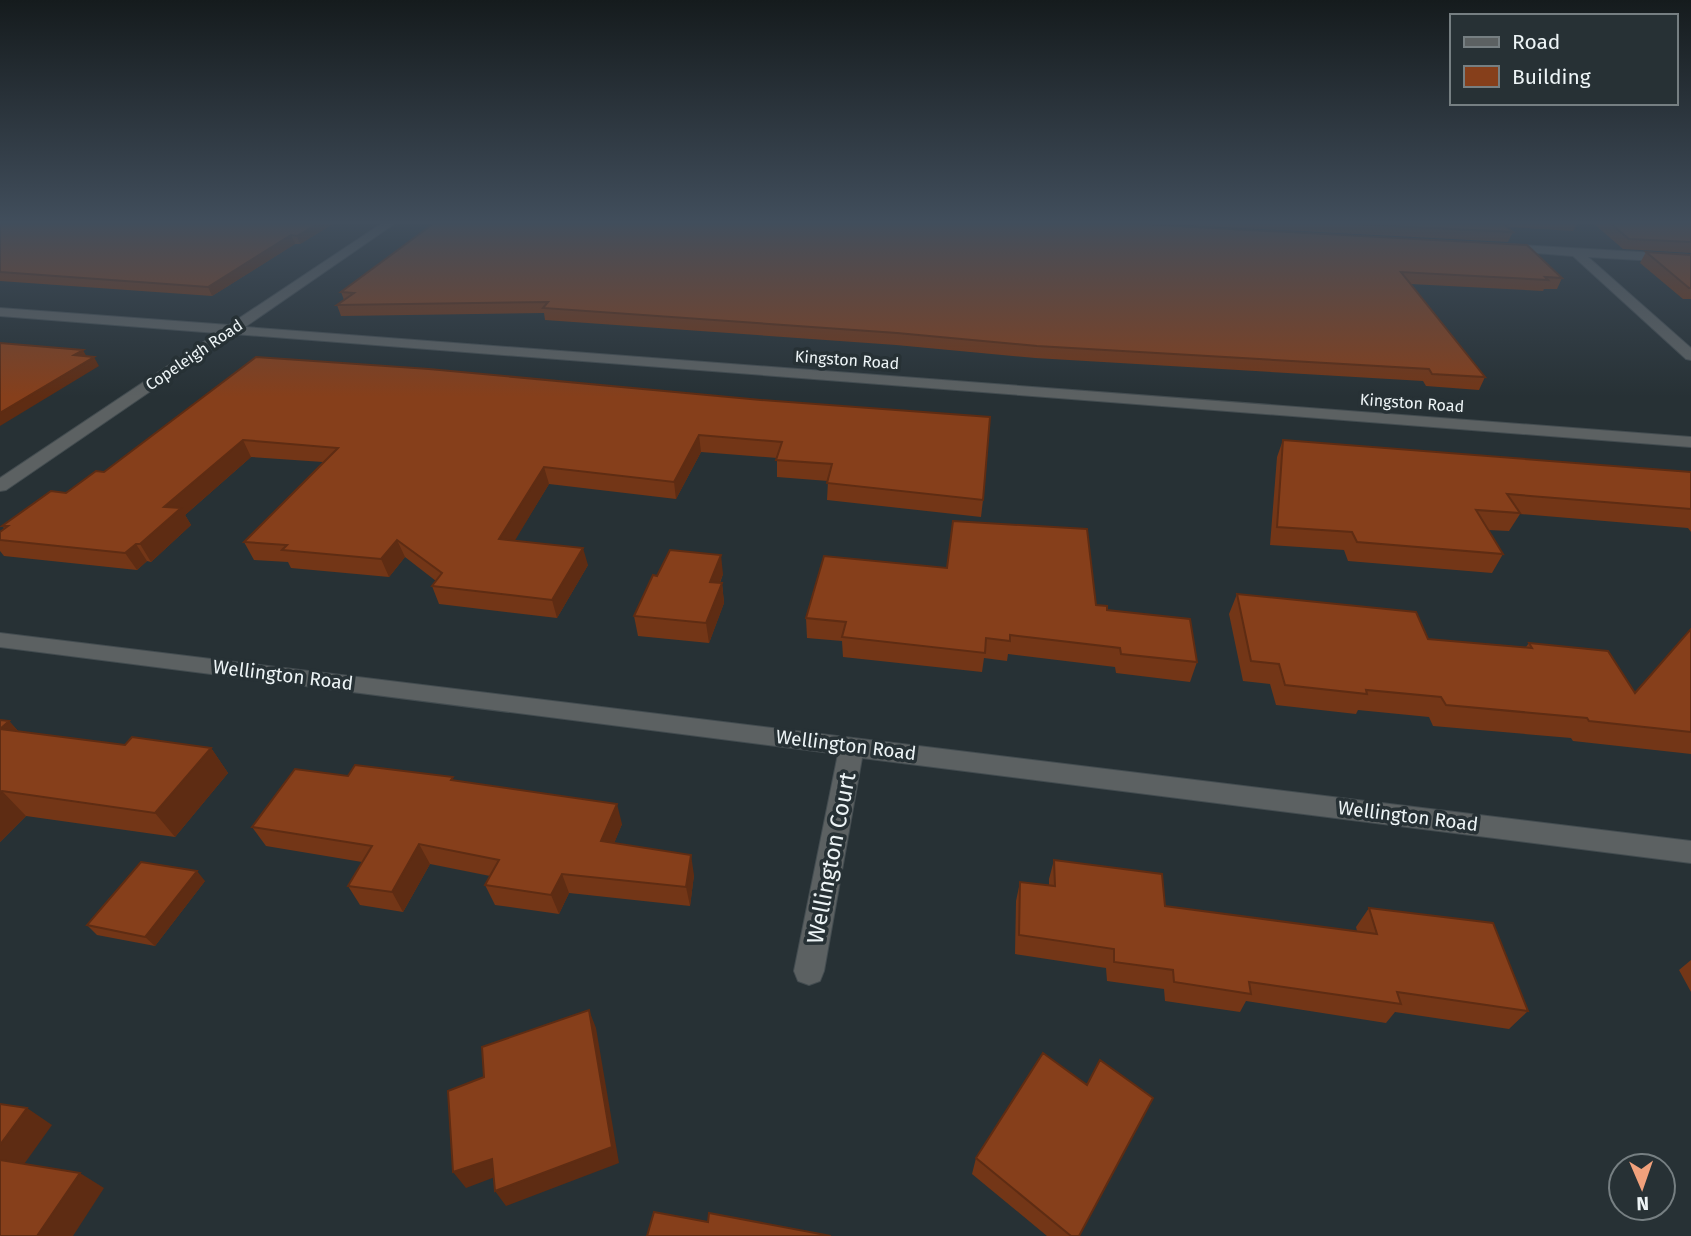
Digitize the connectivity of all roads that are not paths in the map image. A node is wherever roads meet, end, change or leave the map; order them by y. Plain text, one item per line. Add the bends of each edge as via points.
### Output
1 (303, 282) edge
2 (1609, 282) edge
3 (0, 312) edge
4 (231, 330) junction
5 (1691, 356) edge
6 (1691, 442) edge
7 (0, 486) edge
8 (0, 640) edge
9 (852, 746) junction
10 (1691, 852) edge
11 (809, 971) dead end

1 - 4 street, Copeleigh Road
2 - 5 street
3 - 4 street, Kingston Road
4 - 6 street, Kingston Road
4 - 7 street, Copeleigh Road
8 - 9 street, Wellington Road
9 - 10 street, Wellington Road
9 - 11 street, Wellington Court

